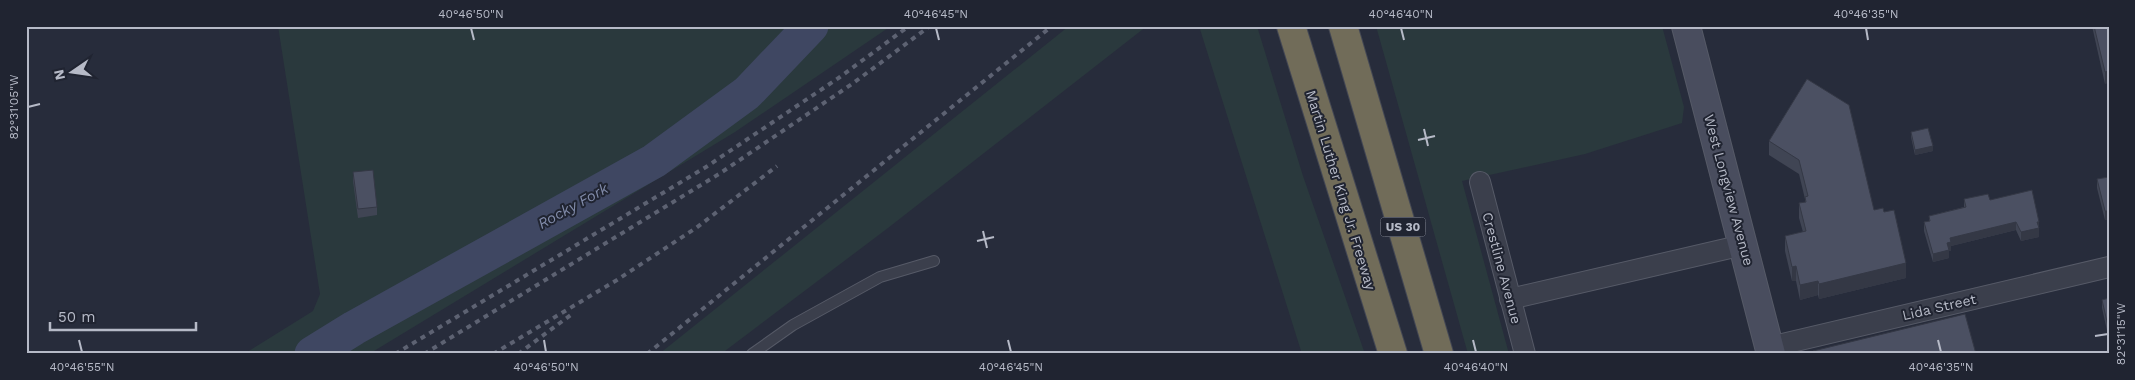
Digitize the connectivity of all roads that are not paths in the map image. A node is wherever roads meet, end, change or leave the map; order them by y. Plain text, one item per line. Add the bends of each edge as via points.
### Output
1 (1275, 26) edge
2 (1291, 26) edge
3 (1343, 26) edge
4 (1360, 26) edge
5 (1686, 26) edge
6 (1372, 95) junction
7 (1318, 140) junction
8 (1480, 182) dead end
9 (1743, 245) junction
10 (934, 261) dead end
11 (2109, 267) edge
12 (1510, 299) junction
13 (1771, 350) edge
14 (752, 354) edge
15 (1393, 354) edge
16 (1439, 354) edge
17 (1525, 354) edge

1 - 7 highway
2 - 7 highway, Martin Luther King Jr. Freeway
3 - 6 highway, US 30
4 - 6 highway
5 - 9 street, West Longview Avenue
6 - 16 highway, US 30 via 1396,202
7 - 15 highway, Martin Luther King Jr. Freeway
8 - 12 street, Crestline Avenue
9 - 12 street
9 - 13 street, West Longview Avenue
10 - 14 lane via 880,277 792,325
11 - 13 street, Lida Street
12 - 17 street, Crestline Avenue

